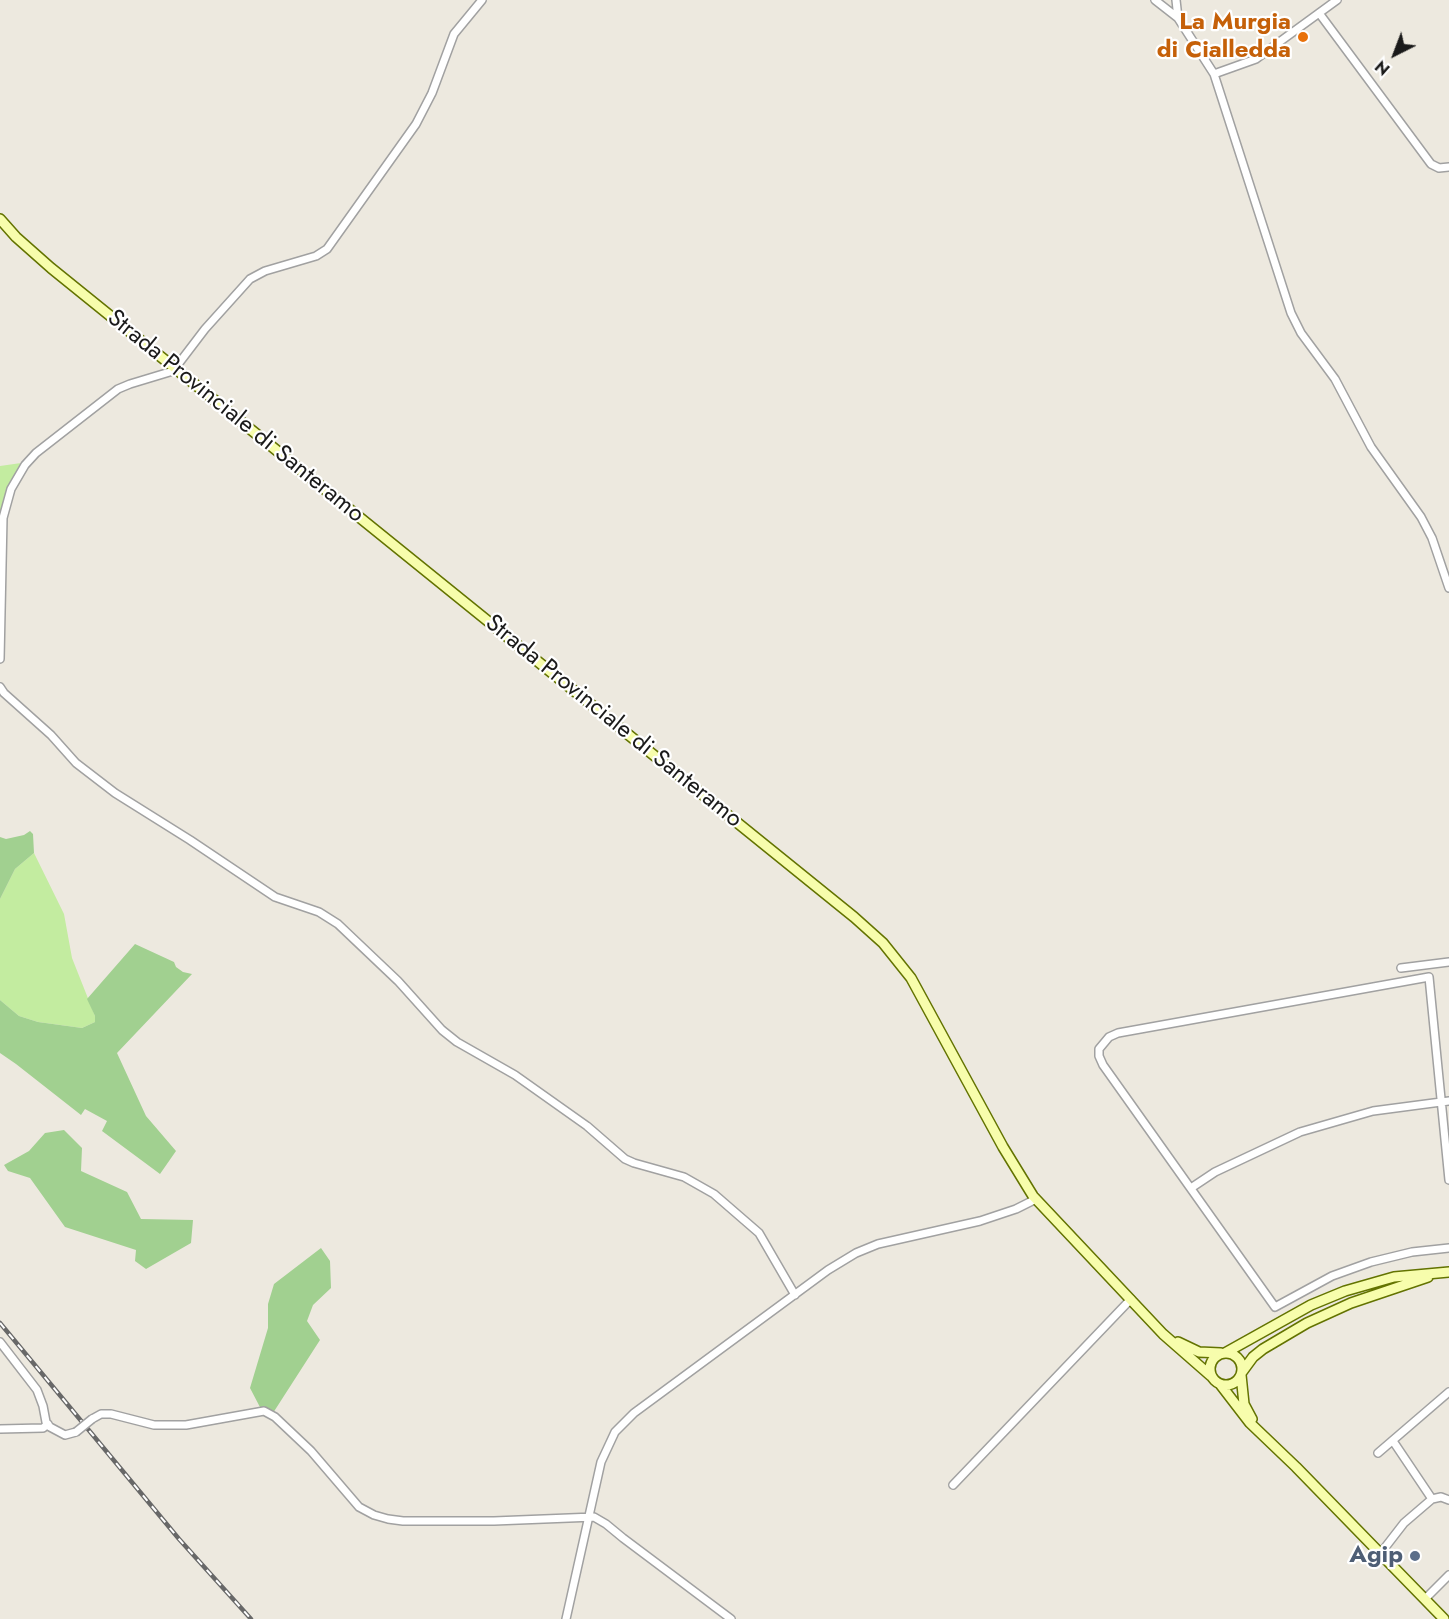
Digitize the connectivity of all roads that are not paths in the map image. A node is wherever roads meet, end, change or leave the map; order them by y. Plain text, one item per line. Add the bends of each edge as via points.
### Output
1 (482, 0) edge
2 (1155, 0) edge
3 (1176, 0) edge
4 (1336, 0) edge
5 (1319, 13) junction
6 (1178, 18) junction
7 (1214, 74) junction
8 (1449, 167) edge
9 (0, 219) edge
10 (176, 369) junction
11 (1449, 588) edge
12 (0, 659) edge
13 (0, 687) edge
14 (1449, 962) edge
15 (1401, 968) dead end
16 (1445, 1101) edge
17 (1449, 1180) edge
18 (1191, 1188) junction
19 (1036, 1199) junction
20 (1449, 1248) edge
21 (1444, 1272) edge
22 (795, 1295) junction
23 (1134, 1301) junction
24 (0, 1342) edge
25 (1223, 1353) junction
26 (1241, 1374) junction
27 (1211, 1376) junction
28 (1220, 1384) junction
29 (1449, 1392) edge
30 (48, 1424) junction
31 (0, 1429) edge
32 (1393, 1441) junction
33 (1279, 1450) junction
34 (1378, 1453) dead end
35 (953, 1485) dead end
36 (1432, 1499) junction
37 (1449, 1500) edge
38 (591, 1517) junction
39 (1380, 1554) junction
40 (1449, 1575) edge
41 (1425, 1599) junction
42 (566, 1619) edge
43 (731, 1619) edge
44 (1444, 1619) edge

1 - 10 street via 454,34 416,124 327,249 250,279 205,329
2 - 6 street
3 - 6 street
4 - 5 street
5 - 7 street via 1256,59
5 - 8 street via 1431,164
6 - 7 street
7 - 11 street via 1291,313 1335,379 1371,447 1421,517
9 - 10 main road, Strada Provinciale di Santeramo via 26,247
10 - 12 street via 118,389 25,465 11,489 3,519
10 - 19 main road, Strada Provinciale di Santeramo via 884,943 911,978 1003,1147
13 - 22 street via 76,763 115,793 275,897 319,912 338,924 457,1042 515,1075 625,1158 684,1177 714,1194 759,1233
14 - 15 street
16 - 17 street
16 - 18 street via 1373,1111 1300,1132
16 - 18 street via 1429,978 1109,1037 1099,1048 1099,1056
18 - 20 street via 1275,1307 1332,1276 1371,1262
19 - 22 street via 980,1221 870,1246
19 - 23 main road, Strada Provinciale di Santeramo
21 - 25 main road via 1394,1277 1345,1291
21 - 26 main road via 1351,1303 1307,1323 1263,1349
22 - 38 street via 615,1432 601,1462
23 - 25 main road via 1184,1346 1199,1352
23 - 27 main road via 1173,1344
23 - 35 street
24 - 30 street via 36,1390
25 - 26 main road via 1238,1359
25 - 27 main road via 1212,1360
26 - 28 main road via 1235,1383
26 - 33 main road via 1247,1413
27 - 28 main road
28 - 33 main road via 1243,1416
29 - 32 street
30 - 31 street via 43,1428
30 - 38 street, bridge via 65,1435 101,1414 154,1425 186,1425 264,1411 311,1451 359,1508 388,1520
32 - 34 street
32 - 36 street
33 - 39 main road
36 - 37 street
36 - 39 street via 1404,1522
38 - 42 street
38 - 43 street via 599,1518
39 - 41 main road
40 - 41 street
41 - 44 main road

